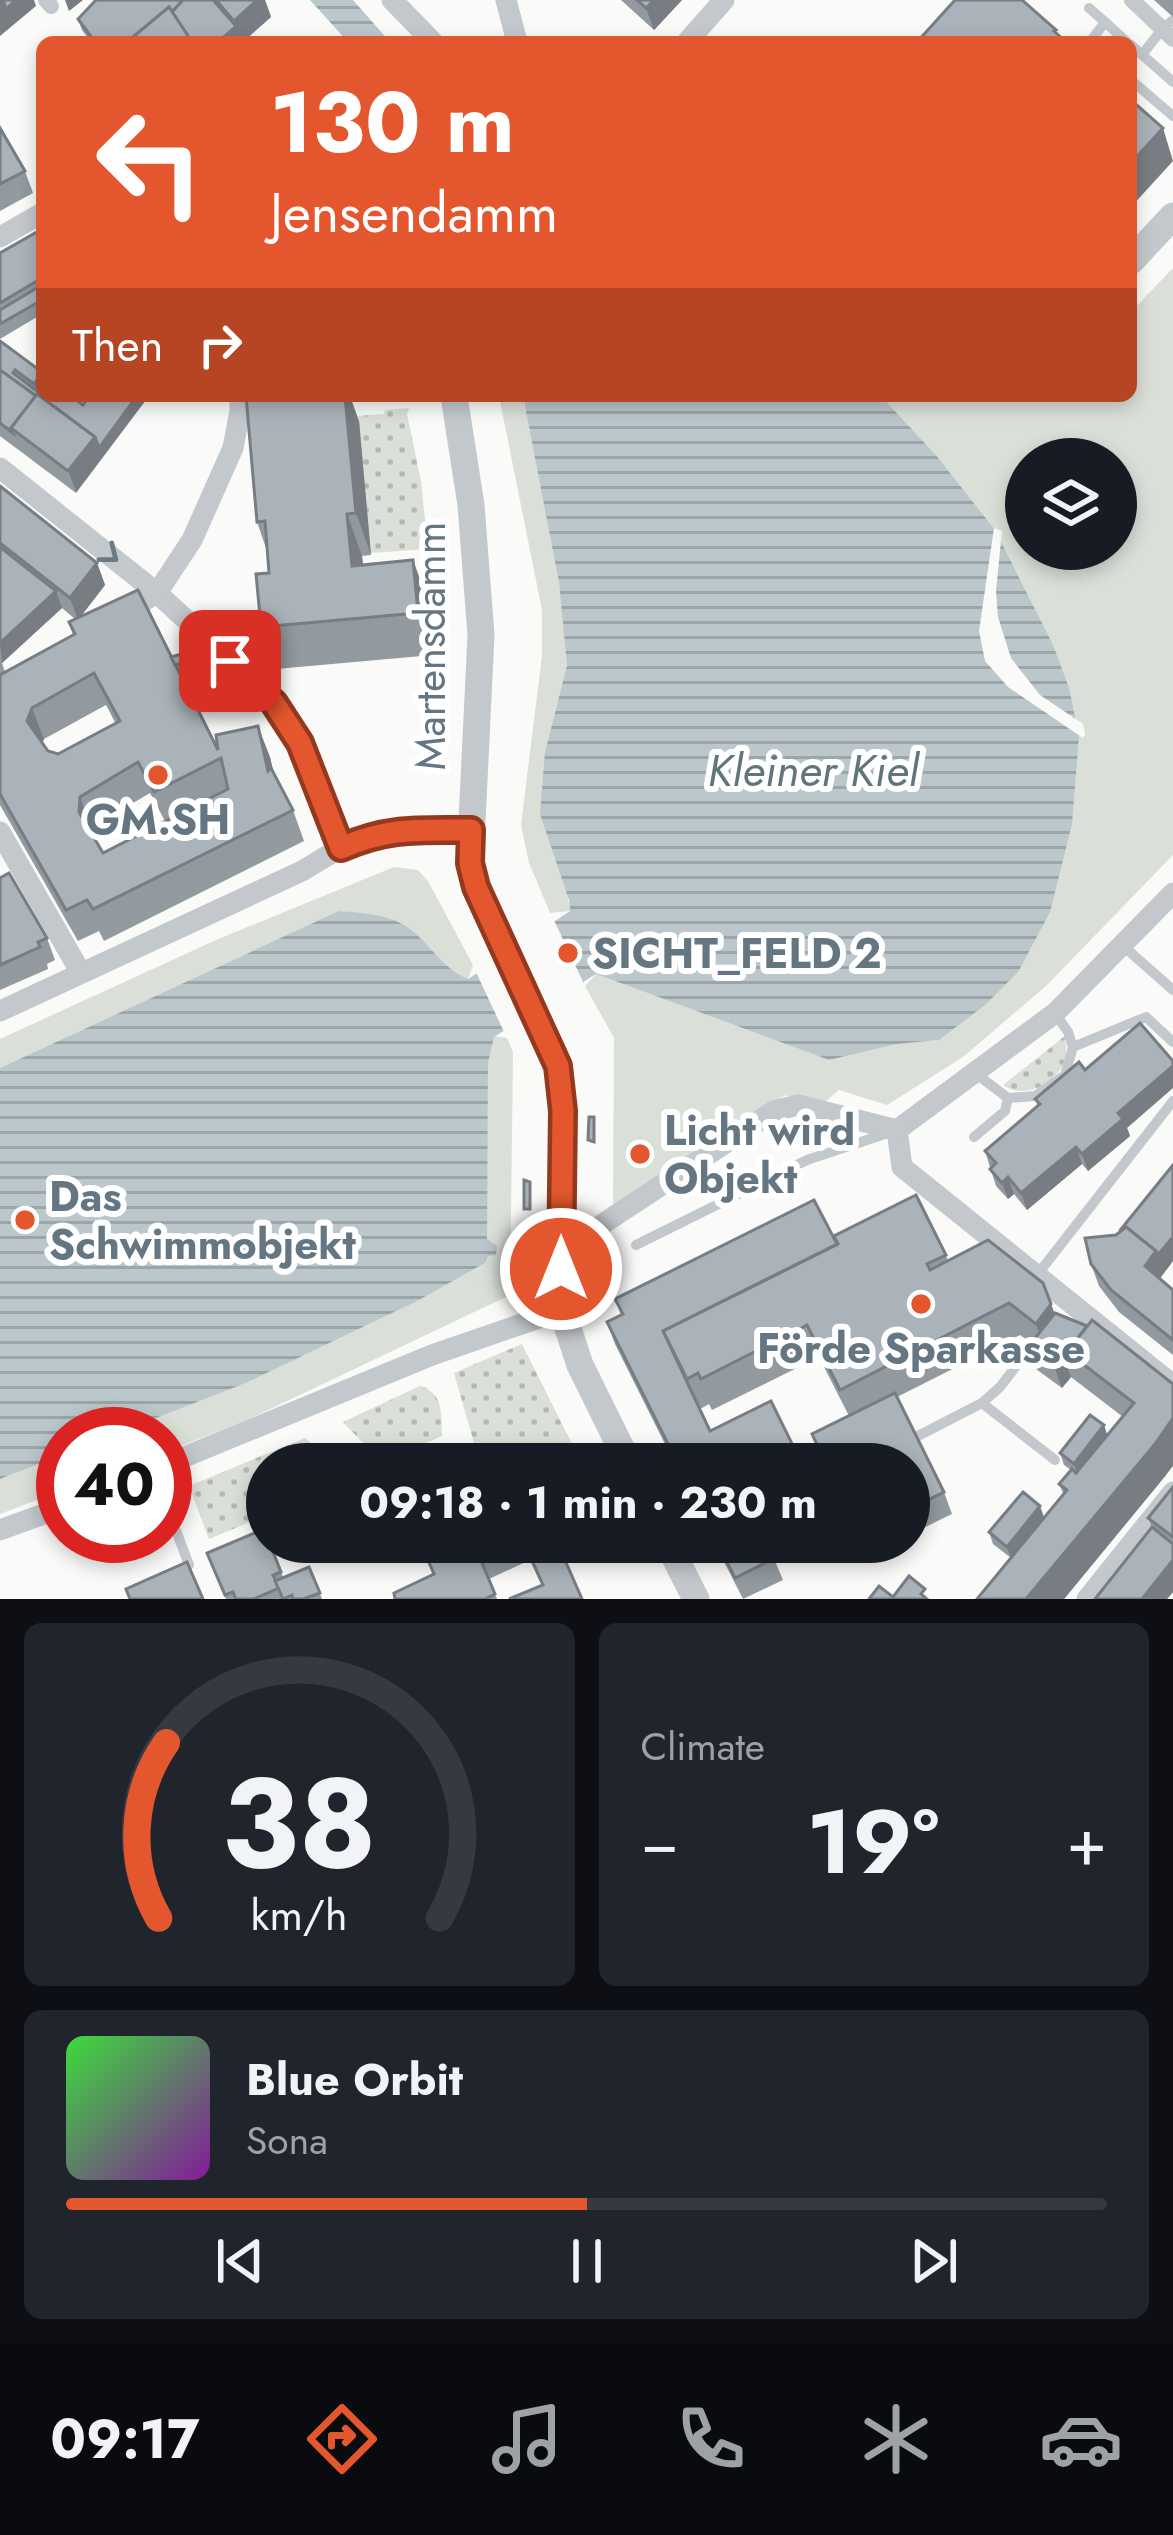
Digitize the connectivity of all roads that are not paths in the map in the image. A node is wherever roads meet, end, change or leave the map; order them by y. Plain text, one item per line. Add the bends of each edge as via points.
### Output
1 (392, 0) edge
2 (506, 0) edge
3 (724, 0) edge
4 (1132, 0) edge
5 (1089, 8) dead end
6 (1105, 22) junction
7 (1169, 29) edge
8 (427, 36) edge
9 (515, 36) edge
10 (692, 36) edge
11 (1094, 36) edge
12 (1120, 36) edge
13 (1137, 51) edge
14 (1142, 55) junction
15 (1173, 82) edge
16 (1137, 85) edge
17 (1173, 116) edge
18 (36, 216) edge
19 (1173, 216) edge
20 (0, 237) edge
21 (1137, 255) edge
22 (240, 402) edge
23 (455, 402) edge
24 (0, 468) edge
25 (157, 592) junction
26 (96, 630) edge
27 (471, 830) junction
28 (2, 838) edge
29 (341, 848) junction
30 (1173, 893) edge
31 (1121, 945) junction
32 (81, 973) junction
33 (1173, 990) edge
34 (0, 1011) edge
35 (1055, 1013) junction
36 (1173, 1042) edge
37 (1073, 1047) junction
38 (975, 1072) junction
39 (1008, 1098) junction
40 (1173, 1102) edge
41 (897, 1130) junction
42 (974, 1136) dead end
43 (601, 1225) dead end
44 (636, 1246) dead end
45 (1037, 1275) junction
46 (562, 1310) junction
47 (1033, 1344) edge
48 (1173, 1385) edge
49 (982, 1403) junction
50 (914, 1438) edge
51 (618, 1443) edge
52 (192, 1454) edge
53 (1055, 1460) edge
54 (1173, 1492) edge
55 (36, 1517) edge
56 (0, 1530) edge
57 (678, 1563) edge
58 (696, 1599) edge
59 (1087, 1599) edge

1 - 8 street
2 - 9 street
3 - 10 street
4 - 7 street
5 - 6 lane
6 - 11 lane
6 - 12 lane
7 - 14 lane
13 - 14 lane
14 - 15 lane
16 - 17 lane
18 - 20 street
19 - 21 street
22 - 25 street via 219,484
23 - 27 street, Martensdamm via 481,635
24 -> 25 street
25 - 26 street
25 - 29 street via 274,703 300,743
27 - 29 street via 397,830
27 - 46 street, Martensdamm via 476,887 558,1066
28 - 32 street
29 - 32 street
30 - 31 street
31 - 33 lane
31 - 35 street
32 - 34 street
35 - 37 lane
35 - 38 street
36 - 37 lane via 1146,1016
37 - 39 lane via 1065,1075 1035,1096
38 - 39 lane
38 - 41 street
39 - 42 lane via 1005,1111
40 - 45 lane
41 - 43 street via 798,1106 774,1111
41 - 44 lane via 807,1160
41 - 45 street via 902,1167
45 - 48 street via 1061,1306
46 - 51 street, Martensdamm
46 - 52 street
47 - 49 lane
49 - 50 lane
49 - 53 lane
54 - 59 street
55 - 56 street
57 - 58 street

